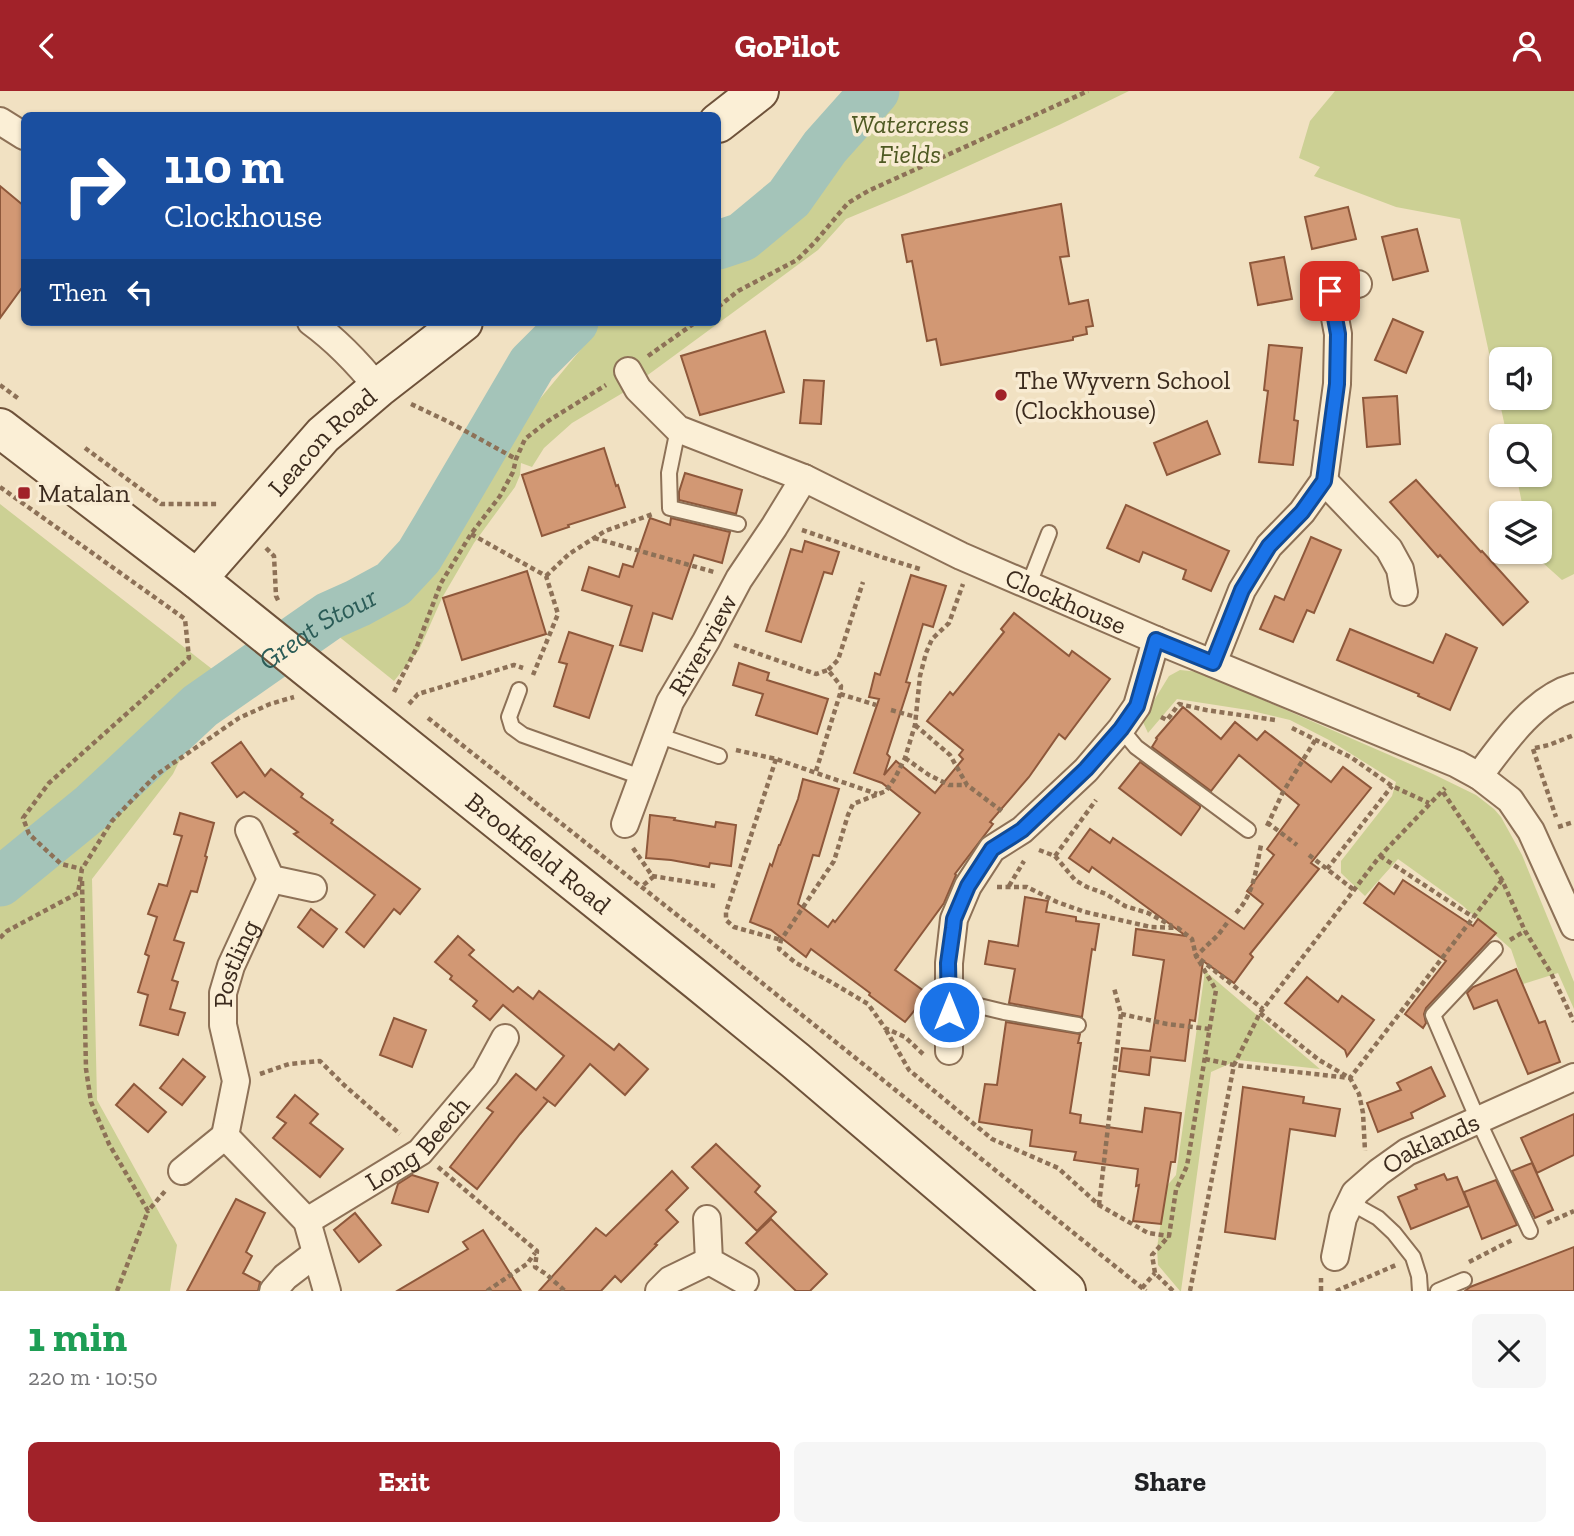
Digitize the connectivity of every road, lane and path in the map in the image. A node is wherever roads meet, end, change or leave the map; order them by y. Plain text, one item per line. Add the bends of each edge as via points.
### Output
1 (759, 91) edge
2 (1088, 91) edge
3 (0, 121) edge
4 (721, 121) edge
5 (21, 134) edge
6 (1358, 284) dead end
7 (721, 305) edge
8 (316, 326) edge
9 (458, 326) edge
10 (690, 326) edge
11 (628, 371) junction
12 (0, 385) edge
13 (378, 389) junction
14 (11, 414) edge
15 (449, 422) dead end
16 (678, 429) junction
17 (75, 441) dead end
18 (516, 459) junction
19 (804, 478) junction
20 (1324, 481) junction
21 (0, 487) edge
22 (670, 508) junction
23 (738, 524) dead end
24 (243, 527) junction
25 (797, 528) dead end
26 (1049, 533) dead end
27 (471, 534) junction
28 (594, 538) junction
29 (929, 571) dead end
30 (546, 576) junction
31 (953, 578) dead end
32 (197, 579) junction
33 (739, 579) junction
34 (863, 582) dead end
35 (1029, 584) junction
36 (1404, 592) dead end
37 (263, 608) junction
38 (1156, 640) junction
39 (706, 641) junction
40 (1213, 663) junction
41 (828, 670) junction
42 (534, 672) junction
43 (302, 683) junction
44 (524, 686) joint
45 (1574, 687) edge
46 (394, 692) dead end
47 (840, 694) junction
48 (409, 704) dead end
49 (876, 705) dead end
50 (1137, 706) junction
51 (891, 710) dead end
52 (424, 715) dead end
53 (916, 717) junction
54 (915, 725) junction
55 (1121, 729) junction
56 (657, 735) junction
57 (1316, 739) junction
58 (1532, 748) dead end
59 (719, 756) joint
60 (905, 758) junction
61 (776, 759) junction
62 (816, 771) junction
63 (1468, 771) junction
64 (641, 777) junction
65 (967, 785) junction
66 (1392, 786) junction
67 (1443, 792) junction
68 (877, 794) junction
69 (1429, 803) junction
70 (1268, 823) junction
71 (625, 824) joint
72 (1559, 827) dead end
73 (249, 830) dead end
74 (1248, 830) joint
75 (1027, 839) junction
76 (1297, 845) dead end
77 (1309, 855) dead end
78 (1380, 856) junction
79 (82, 869) junction
80 (1327, 869) junction
81 (651, 876) junction
82 (271, 879) junction
83 (1502, 880) junction
84 (715, 886) dead end
85 (968, 886) junction
86 (641, 887) junction
87 (1009, 887) junction
88 (313, 888) dead end
89 (1354, 890) junction
90 (1236, 913) dead end
91 (1473, 917) junction
92 (1227, 923) dead end
93 (1574, 926) edge
94 (1176, 928) junction
95 (0, 938) edge
96 (781, 940) junction
97 (1495, 949) dead end
98 (1196, 956) junction
99 (1114, 988) dead end
100 (948, 993) junction
101 (1261, 1011) junction
102 (1121, 1014) junction
103 (1574, 1022) edge
104 (1078, 1025) dead end
105 (886, 1028) junction
106 (1210, 1029) junction
107 (505, 1038) dead end
108 (949, 1051) joint
109 (1205, 1059) junction
110 (1234, 1065) junction
111 (1574, 1077) edge
112 (1350, 1078) junction
113 (236, 1081) junction
114 (1478, 1121) junction
115 (225, 1136) junction
116 (420, 1152) junction
117 (182, 1171) joint
118 (1359, 1193) junction
119 (1099, 1205) junction
120 (1574, 1210) edge
121 (148, 1211) junction
122 (706, 1219) dead end
123 (307, 1221) junction
124 (1530, 1231) junction
125 (1169, 1236) junction
126 (537, 1251) junction
127 (315, 1254) junction
128 (1335, 1257) dead end
129 (1413, 1258) junction
130 (709, 1261) junction
131 (1155, 1273) junction
132 (1464, 1280) dead end
133 (745, 1281) dead end
134 (1419, 1284) edge
135 (1144, 1289) edge
136 (117, 1291) edge
137 (273, 1291) edge
138 (327, 1291) edge
139 (487, 1291) edge
140 (565, 1291) edge
141 (659, 1291) edge
142 (1066, 1291) edge
143 (1173, 1291) edge
144 (1191, 1291) edge
145 (1336, 1291) edge
146 (1438, 1291) edge

1 - 4 main road
2 - 7 path via 868,191 848,203 797,260
3 - 5 street
6 - 20 street via 1330,291 1338,334 1337,384
8 - 13 street via 356,361
9 - 13 main road, Leacon Road
10 - 11 path
11 - 16 street, Clockhouse via 638,389
11 - 18 path via 531,433
12 - 14 path
13 - 24 main road, Leacon Road via 323,435
14 - 32 main road, Brookfield Road
15 - 18 path
16 - 19 street, Clockhouse
16 - 22 lane via 669,473
17 - 24 path via 161,504 219,504
18 - 27 path via 500,496
19 - 33 street, Riverview
19 - 35 street, Clockhouse via 961,556
20 - 36 street via 1389,549 1400,569
20 - 40 street via 1269,546 1242,590
21 - 79 path via 186,619 189,658 49,783 23,818 29,834 61,864
22 - 23 lane
22 - 28 path
24 - 32 main road, Leacon Road
24 - 37 path via 274,557
25 - 29 path
26 - 35 lane
27 - 30 path
27 - 46 path via 441,583
28 - 30 path
28 - 33 path
30 - 42 path via 558,614
31 - 53 path via 965,582 949,623 932,639 926,653
32 - 37 main road, Brookfield Road
33 - 39 street, Riverview
34 - 41 path via 838,660
35 - 38 street, Clockhouse
37 - 43 main road, Brookfield Road
38 - 40 street, Clockhouse
38 - 50 street
39 - 41 path via 732,644 816,674
39 - 56 street, Riverview via 670,702
40 - 63 street, Clockhouse
41 - 47 path via 841,687
42 - 44 path
42 - 48 path via 514,665 418,694
43 - 79 path via 239,718 156,775 112,821
43 - 142 main road, Brookfield Road via 796,1061
44 - 64 lane via 509,717 512,727
45 - 63 street via 1531,713
47 - 49 path
47 - 62 path
50 - 55 street
50 - 57 path via 1167,720 1179,703 1275,720
51 - 53 path
52 - 86 path
53 - 54 path
54 - 60 path
54 - 65 path via 950,755
55 - 74 lane via 1136,747
55 - 75 street
56 - 59 lane
56 - 64 street, Riverview
57 - 66 path
57 - 70 path
58 - 72 path
59 - 61 path via 731,748
60 - 65 path via 949,785
60 - 68 path via 886,792
61 - 62 path
61 - 96 path via 726,920 734,927
62 - 68 path
63 - 67 path
63 - 93 street, Clockhouse via 1510,800 1531,831
64 - 71 street, Riverview
65 - 75 path via 1006,814
66 - 69 path
66 - 80 path
67 - 69 path
67 - 83 path
68 - 96 path via 853,804 834,861
69 - 78 path
70 - 74 path
70 - 76 path
70 - 90 path via 1250,893
71 - 81 path via 627,839
73 - 82 street
75 - 85 street via 992,849
75 - 87 path
75 - 94 path via 1055,856 1075,880
77 - 80 path
78 - 89 path
78 - 91 path
79 - 95 path via 78,893
79 - 121 path via 86,1069 91,1102 109,1144
80 - 89 path
81 - 84 path
81 - 86 path
82 - 88 street
82 - 113 street, Postling via 223,993 223,1025
83 - 91 path
83 - 103 path
85 - 87 path
85 - 100 street via 954,919
86 - 135 path
87 - 94 path via 1027,887 1085,912
89 - 101 path
91 - 112 path
92 - 98 path
94 - 98 path via 1192,939
96 - 105 path via 779,949 868,1005
97 - 114 lane via 1433,1015
98 - 101 path
98 - 106 path via 1216,990
99 - 102 path
100 - 104 lane via 975,1005
100 - 108 street
101 - 110 path
101 - 112 path via 1319,1060
102 - 106 path
102 - 119 path
105 - 108 path via 905,1037 926,1056
105 - 119 path via 909,1070 929,1088 992,1139 1058,1168
106 - 109 path
107 - 116 street, Long Beech via 485,1075
109 - 110 path
109 - 125 path via 1187,1167 1176,1190
110 - 112 path
110 - 144 path
111 - 114 street, Oaklands
112 - 118 path via 1363,1112
113 - 115 street, Postling
113 - 116 path via 289,1064 320,1061
114 - 118 street, Oaklands via 1407,1152
114 - 124 lane
115 - 117 street
115 - 123 street
116 - 123 street, Long Beech
116 - 126 path
117 - 121 path
118 - 128 street via 1343,1217
118 - 129 lane
119 - 125 path via 1149,1233
120 - 124 path
121 - 136 path
122 - 130 street
123 - 127 street
124 - 134 path
125 - 131 path via 1152,1255
126 - 139 path via 527,1264
126 - 140 path via 535,1267
127 - 137 street
127 - 138 street
129 - 134 lane
129 - 145 path
130 - 133 street
130 - 141 street via 670,1280
131 - 135 path
131 - 143 path
132 - 146 lane

